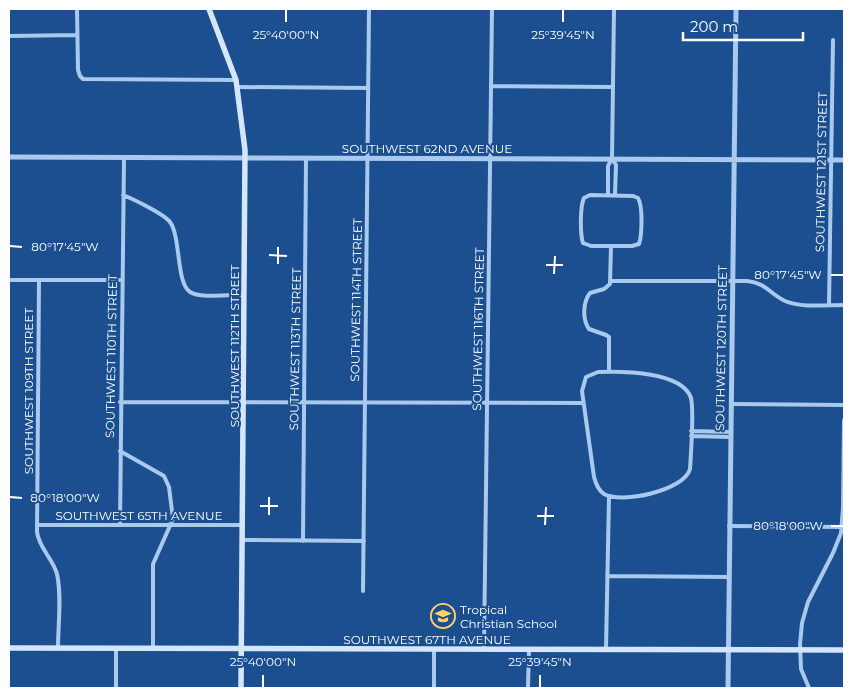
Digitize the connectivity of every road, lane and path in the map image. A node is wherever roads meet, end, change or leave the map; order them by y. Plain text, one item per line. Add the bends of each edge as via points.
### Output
1 (77, 9) edge
2 (209, 9) edge
3 (369, 9) edge
4 (492, 9) edge
5 (614, 9) edge
6 (736, 9) edge
7 (9, 36) edge
8 (77, 36) junction
9 (833, 40) dead end
10 (236, 80) junction
11 (491, 86) junction
12 (238, 87) junction
13 (613, 87) junction
14 (368, 88) junction
15 (9, 157) edge
16 (124, 158) junction
17 (245, 158) junction
18 (306, 158) junction
19 (368, 158) junction
20 (489, 158) junction
21 (612, 158) junction
22 (734, 158) junction
23 (831, 160) junction
24 (844, 160) edge
25 (123, 195) junction
26 (608, 195) junction
27 (615, 195) junction
28 (611, 246) junction
29 (9, 280) edge
30 (38, 280) junction
31 (122, 280) junction
32 (610, 281) junction
33 (732, 281) junction
34 (244, 295) junction
35 (829, 305) junction
36 (844, 305) edge
37 (609, 372) junction
38 (120, 402) junction
39 (243, 403) junction
40 (304, 403) junction
41 (365, 403) junction
42 (487, 403) junction
43 (584, 403) junction
44 (731, 404) junction
45 (844, 406) edge
46 (844, 420) edge
47 (691, 431) junction
48 (730, 434) junction
49 (691, 436) junction
50 (120, 451) junction
51 (609, 496) junction
52 (37, 525) junction
53 (120, 525) junction
54 (171, 525) junction
55 (242, 525) junction
56 (729, 526) junction
57 (843, 527) edge
58 (242, 540) junction
59 (303, 540) junction
60 (364, 541) junction
61 (606, 576) junction
62 (729, 576) junction
63 (363, 591) dead end
64 (9, 648) edge
65 (58, 648) junction
66 (116, 648) junction
67 (153, 648) junction
68 (241, 649) junction
69 (434, 649) junction
70 (484, 649) junction
71 (529, 649) junction
72 (606, 649) junction
73 (728, 649) junction
74 (800, 650) junction
75 (844, 650) edge
76 (116, 688) edge
77 (241, 688) edge
78 (434, 688) edge
79 (528, 688) edge
80 (728, 688) edge
81 (809, 688) edge

1 - 8 street
2 - 10 main road, SOUTHWEST 112TH STREET
3 - 14 street, SOUTHWEST 114TH STREET
4 - 11 street, SOUTHWEST 116TH STREET
5 - 13 street
6 - 22 street, SOUTHWEST 120TH STREET
7 - 8 street
8 - 10 street via 78,70 87,80
9 - 23 street, SOUTHWEST 121ST STREET
10 - 12 main road, SOUTHWEST 112TH STREET
11 - 13 street
11 - 20 street, SOUTHWEST 116TH STREET
12 - 14 street
12 - 17 main road, SOUTHWEST 112TH STREET
13 - 21 street
14 - 19 street, SOUTHWEST 114TH STREET
15 - 16 street, SOUTHWEST 62ND AVENUE
16 - 17 street, SOUTHWEST 62ND AVENUE
16 - 25 street, SOUTHWEST 110TH STREET
17 - 18 street, SOUTHWEST 62ND AVENUE
17 - 34 main road, SOUTHWEST 112TH STREET
18 - 19 street, SOUTHWEST 62ND AVENUE
18 - 40 street, SOUTHWEST 113TH STREET
19 - 20 street, SOUTHWEST 62ND AVENUE
19 - 41 street, SOUTHWEST 114TH STREET
20 - 21 street, SOUTHWEST 62ND AVENUE
20 - 42 street, SOUTHWEST 116TH STREET
21 - 22 street, SOUTHWEST 62ND AVENUE
21 - 26 street via 608,166
21 - 27 street via 616,165
22 - 23 street, SOUTHWEST 62ND AVENUE
22 - 33 street, SOUTHWEST 120TH STREET
23 - 24 street, SOUTHWEST 62ND AVENUE
23 - 35 street, SOUTHWEST 121ST STREET
25 - 31 street, SOUTHWEST 110TH STREET
25 - 34 street via 170,222 184,283 189,291 201,295
26 - 27 street
26 - 28 street via 584,198 581,236 583,242 591,246
27 - 28 street via 639,199 641,230 639,244
28 - 32 street
29 - 30 street
30 - 31 street
30 - 52 street, SOUTHWEST 109TH STREET
31 - 38 street, SOUTHWEST 110TH STREET
32 - 33 street
32 - 37 street via 607,288 588,295 584,312 588,328 609,337
33 - 35 street via 760,284 793,304
33 - 44 street, SOUTHWEST 120TH STREET
34 - 39 main road, SOUTHWEST 112TH STREET
35 - 36 street
37 - 43 street via 586,377 582,386
37 - 47 street via 652,375 683,388 691,399
38 - 39 street
38 - 50 street, SOUTHWEST 110TH STREET
39 - 40 street
39 - 55 main road, SOUTHWEST 112TH STREET
40 - 41 street
40 - 59 street, SOUTHWEST 113TH STREET
41 - 42 street
41 - 60 street, SOUTHWEST 114TH STREET
42 - 43 street
42 - 70 street, SOUTHWEST 116TH STREET
43 - 51 street via 596,484
44 - 45 street
44 - 48 street, SOUTHWEST 120TH STREET
46 - 57 street
47 - 48 street
47 - 49 street
48 - 49 street
48 - 56 street, SOUTHWEST 120TH STREET
49 - 51 street via 689,473 681,480 645,495
50 - 53 street, SOUTHWEST 110TH STREET
50 - 54 street via 166,479 173,519
51 - 61 street
52 - 53 street, SOUTHWEST 65TH AVENUE
52 - 65 street, SOUTHWEST 109TH STREET via 39,541 58,581
53 - 54 street, SOUTHWEST 65TH AVENUE
54 - 55 street, SOUTHWEST 65TH AVENUE
54 - 67 street via 153,561
55 - 58 main road, SOUTHWEST 112TH STREET
56 - 57 street
56 - 62 street, SOUTHWEST 120TH STREET
57 - 74 street via 806,608
58 - 59 street
58 - 68 main road, SOUTHWEST 112TH STREET
59 - 60 street
60 - 63 street, SOUTHWEST 114TH STREET
61 - 62 street
61 - 72 street
62 - 73 street, SOUTHWEST 120TH STREET
64 - 65 main road, SOUTHWEST 67TH AVENUE
65 - 66 main road, SOUTHWEST 67TH AVENUE
66 - 67 main road, SOUTHWEST 67TH AVENUE
66 - 76 street
67 - 68 main road, SOUTHWEST 67TH AVENUE
68 - 69 main road, SOUTHWEST 67TH AVENUE
68 - 77 main road, SOUTHWEST 112TH STREET
69 - 70 main road, SOUTHWEST 67TH AVENUE
69 - 78 street
70 - 71 main road, SOUTHWEST 67TH AVENUE
71 - 72 main road, SOUTHWEST 67TH AVENUE
71 - 79 street
72 - 73 main road, SOUTHWEST 67TH AVENUE
73 - 74 main road, SOUTHWEST 67TH AVENUE
73 - 80 street, SOUTHWEST 120TH STREET
74 - 75 main road, SOUTHWEST 67TH AVENUE
74 - 81 street via 802,673

